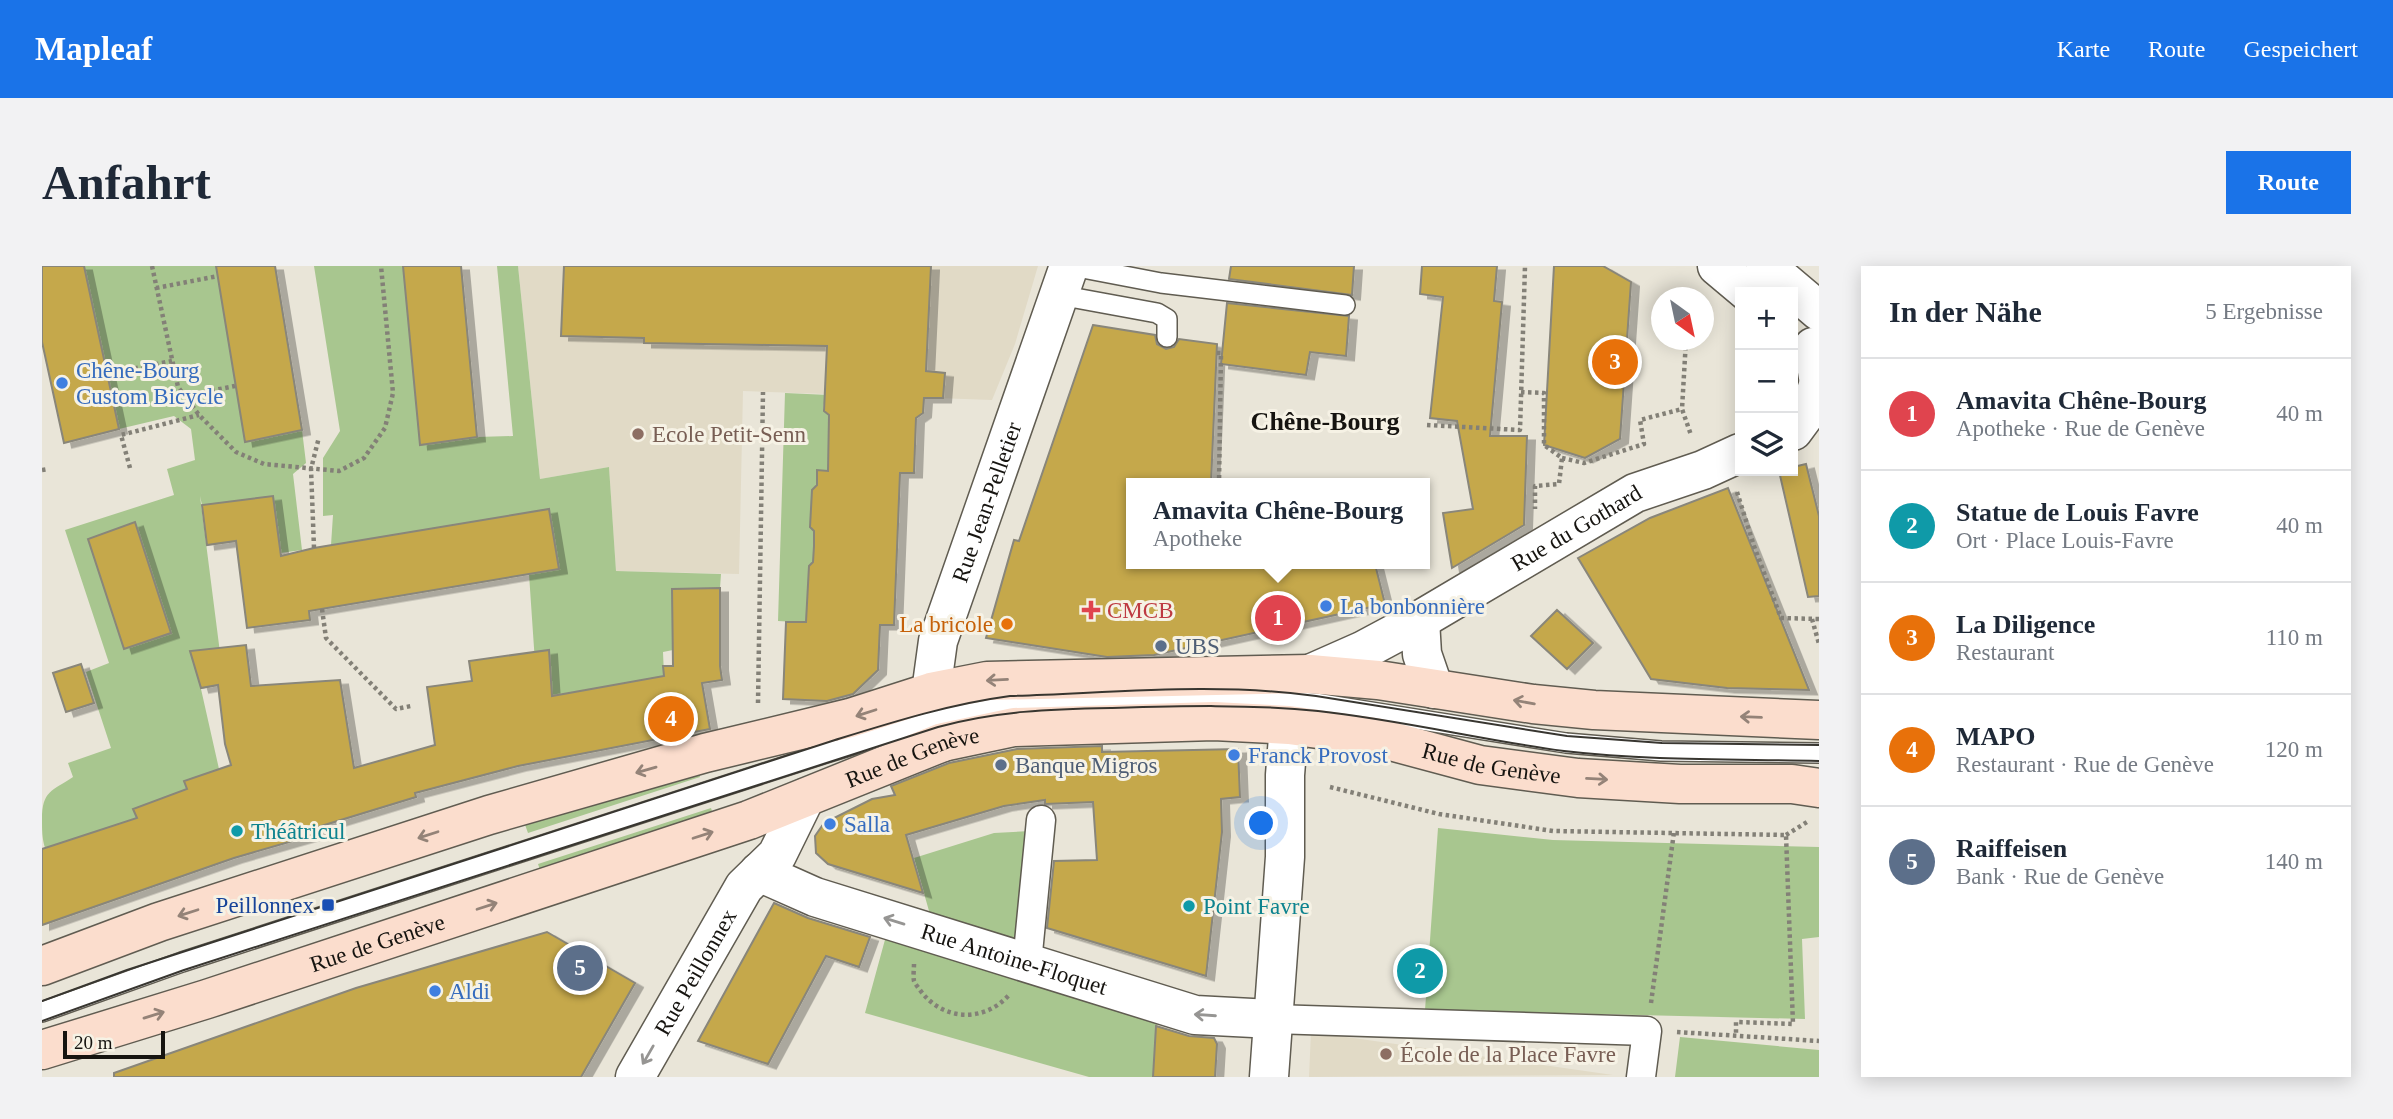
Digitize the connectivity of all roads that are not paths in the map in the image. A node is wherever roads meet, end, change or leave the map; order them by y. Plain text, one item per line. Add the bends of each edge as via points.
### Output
1 (1717, 266) edge
2 (1766, 266) edge
3 (1067, 276) edge
4 (1742, 287) edge
5 (1345, 305) dead end
6 (1167, 337) dead end
7 (1814, 351) edge
8 (1798, 425) edge
9 (1819, 428) edge
10 (1798, 431) edge
11 (1735, 468) edge
12 (1420, 620) junction
13 (1434, 689) junction
14 (1300, 700) junction
15 (936, 717) junction
16 (1819, 720) edge
17 (1819, 753) edge
18 (1819, 788) edge
19 (804, 799) junction
20 (1041, 820) dead end
21 (760, 872) junction
22 (1027, 962) junction
23 (42, 966) edge
24 (42, 1012) edge
25 (1273, 1019) junction
26 (42, 1050) edge
27 (635, 1077) edge
28 (1269, 1077) edge
29 (1641, 1077) edge

1 - 4 street
2 - 7 street
3 - 5 lane
3 - 6 lane via 1167,319
3 - 15 street, Rue Jean-Pelletier via 938,641
7 - 8 street via 1810,408
9 - 10 street
11 - 12 street, Rue du Gothard via 1703,470 1634,493
12 - 13 street via 1422,654
12 - 14 street, Rue du Gothard via 1363,651
13 - 14 main road, Rue de Genève
16 -> 13 main road, Rue de Genève via 1594,710
14 - 15 main road, Rue de Genève via 1214,721 1014,727
14 - 15 main road, Rue de Genève via 1034,678 987,681
14 - 17 lane via 1580,745
14 -> 18 main road, Rue de Genève via 1376,737 1480,765 1578,778
14 - 25 street via 1285,775 1285,858
15 - 19 main road, Rue de Genève via 884,763
15 -> 23 main road, Rue de Genève via 850,718 705,753 489,815 159,922
15 - 24 lane via 182,962
19 - 21 street, Rue Peillonnex via 777,855
26 -> 19 main road, Rue de Genève
20 - 22 street
22 -> 21 street, Rue Antoine-Floquet via 815,897
21 -> 27 street, Rue Peillonnex via 744,887
25 -> 22 street, Rue Antoine-Floquet via 1195,1014
25 - 28 street
25 - 29 street via 1647,1031

